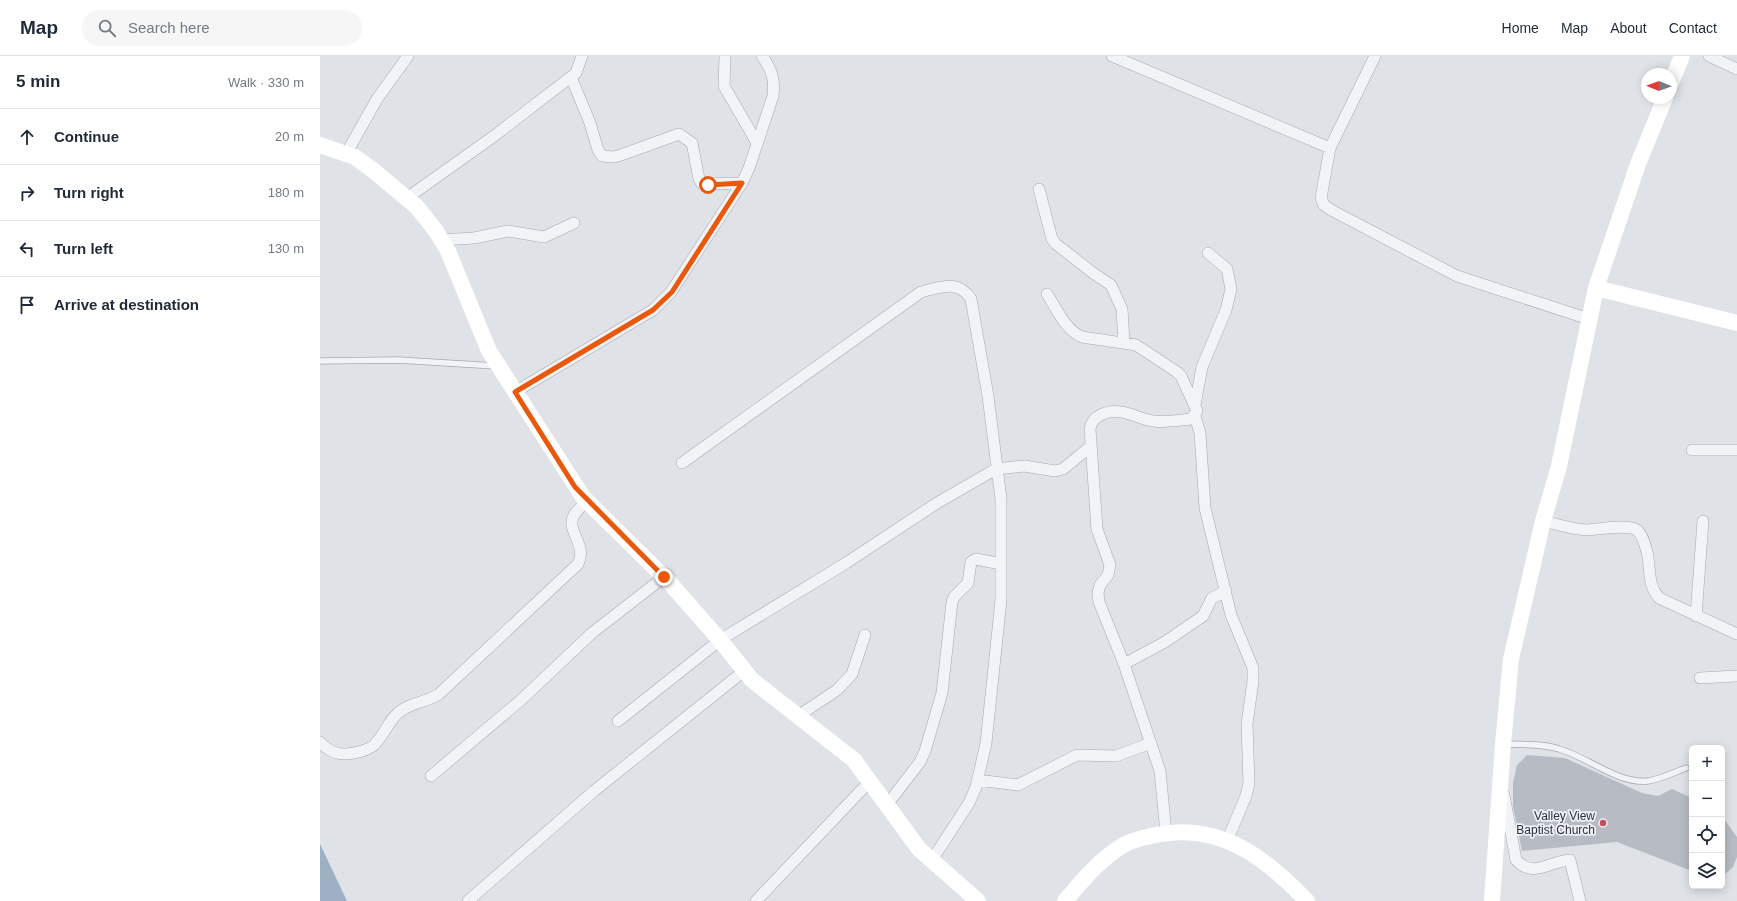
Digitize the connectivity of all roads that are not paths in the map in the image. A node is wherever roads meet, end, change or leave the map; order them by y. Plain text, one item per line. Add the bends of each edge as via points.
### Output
1 (408, 56) edge
2 (582, 56) edge
3 (725, 56) edge
4 (762, 56) edge
5 (1112, 56) edge
6 (1375, 56) edge
7 (1682, 56) edge
8 (1709, 56) edge
9 (1677, 68) edge
10 (1737, 69) edge
11 (571, 77) junction
12 (1663, 104) edge
13 (757, 143) junction
14 (320, 145) edge
15 (1330, 148) junction
16 (346, 154) junction
17 (742, 183) junction
18 (1039, 189) dead end
19 (407, 198) junction
20 (574, 224) dead end
21 (441, 240) junction
22 (1208, 253) dead end
23 (1596, 288) junction
24 (1047, 294) dead end
25 (1589, 319) junction
26 (1737, 323) edge
27 (1124, 342) junction
28 (320, 361) edge
29 (499, 366) junction
30 (515, 392) junction
31 (1195, 411) junction
32 (1091, 446) junction
33 (1692, 450) dead end
34 (1737, 450) edge
35 (682, 463) dead end
36 (996, 469) junction
37 (587, 501) junction
38 (1543, 521) junction
39 (1703, 521) dead end
40 (1001, 564) junction
41 (664, 577) junction
42 (1226, 591) junction
43 (1696, 616) junction
44 (1737, 634) edge
45 (865, 636) dead end
46 (720, 640) junction
47 (1124, 664) junction
48 (744, 671) junction
49 (1737, 676) edge
50 (1700, 678) dead end
51 (798, 716) junction
52 (618, 721) dead end
53 (320, 742) edge
54 (1151, 743) junction
55 (1503, 744) junction
56 (1686, 768) dead end
57 (431, 776) dead end
58 (978, 780) junction
59 (870, 781) junction
60 (1501, 781) junction
61 (886, 806) junction
62 (1166, 833) junction
63 (1227, 841) junction
64 (932, 860) junction
65 (468, 901) edge
66 (756, 901) edge
67 (978, 901) edge
68 (1065, 901) edge
69 (1308, 901) edge
70 (1492, 901) edge
71 (1580, 901) edge

1 - 16 street via 377,99
2 - 11 street via 576,73
3 - 13 street via 724,86
4 - 13 street via 773,75 774,86
5 - 15 street
6 - 15 street
7 - 9 street
8 - 10 street
11 - 17 street via 602,156 621,155 679,134 692,143 702,184
11 - 19 street
12 - 23 street via 1638,164
13 - 17 street
14 - 16 street
15 - 25 street via 1321,198 1324,205 1331,210 1457,276
16 - 19 street via 355,157
17 - 30 street via 672,292 663,301 653,310
18 - 27 street via 1050,232 1056,244 1112,285 1115,290 1123,317
19 - 21 street via 417,207
20 - 21 street via 544,237 508,231 474,238
21 - 29 street via 448,251 489,351
22 - 31 street via 1227,269 1231,289 1226,310 1202,367
23 - 25 street
23 - 26 street
24 - 27 street via 1069,329 1076,335 1082,338
25 - 38 street via 1559,466
27 - 31 street via 1143,348 1177,372
28 - 29 lane via 398,360
29 - 30 street
30 - 37 street via 575,487
31 - 32 street via 1191,419 1155,422 1121,412 1098,415 1091,422
31 - 42 street via 1200,433 1204,503
32 - 36 street via 1063,469 1055,471 1024,466
32 - 47 street via 1097,529 1110,565 1108,575 1100,585 1099,602
33 - 34 street
35 - 36 street via 921,292 955,286 965,291 971,299 988,396
36 - 40 street via 1002,511
36 - 46 street via 937,503 846,563
37 - 41 street
37 - 53 street via 572,521 582,551 578,564 439,694 403,709 370,748 350,755 336,754
38 - 43 street via 1586,530 1637,530 1641,534 1647,553 1653,592 1659,598
38 - 55 street via 1512,659
39 - 43 street
40 - 58 street via 1001,600 989,725
40 - 61 street via 976,559 971,562 968,583 954,597 942,693 925,751 920,762
41 - 46 street
41 - 57 street via 592,633 522,700
42 - 47 street via 1212,598 1204,616 1166,642
42 - 63 street via 1233,622 1253,668 1247,724 1249,783
43 - 44 street
45 - 51 street via 852,674 837,690
46 - 48 street
46 - 52 street
47 - 54 street
48 - 51 street
48 - 65 street via 594,791
49 - 50 street
51 - 59 street via 854,760
54 - 58 street via 1116,756 1077,755 1018,785
54 - 62 street via 1163,781
55 - 56 lane via 1540,745 1559,749 1622,777 1637,780 1649,781
55 - 60 street
58 - 64 street via 969,803
59 - 61 street
59 - 66 street
60 - 70 street
60 - 71 street via 1516,860 1530,869 1570,860
61 - 64 street via 919,849
62 - 63 street via 1212,835
62 - 68 street via 1122,846 1086,875
63 - 69 street via 1259,857
64 - 67 street

